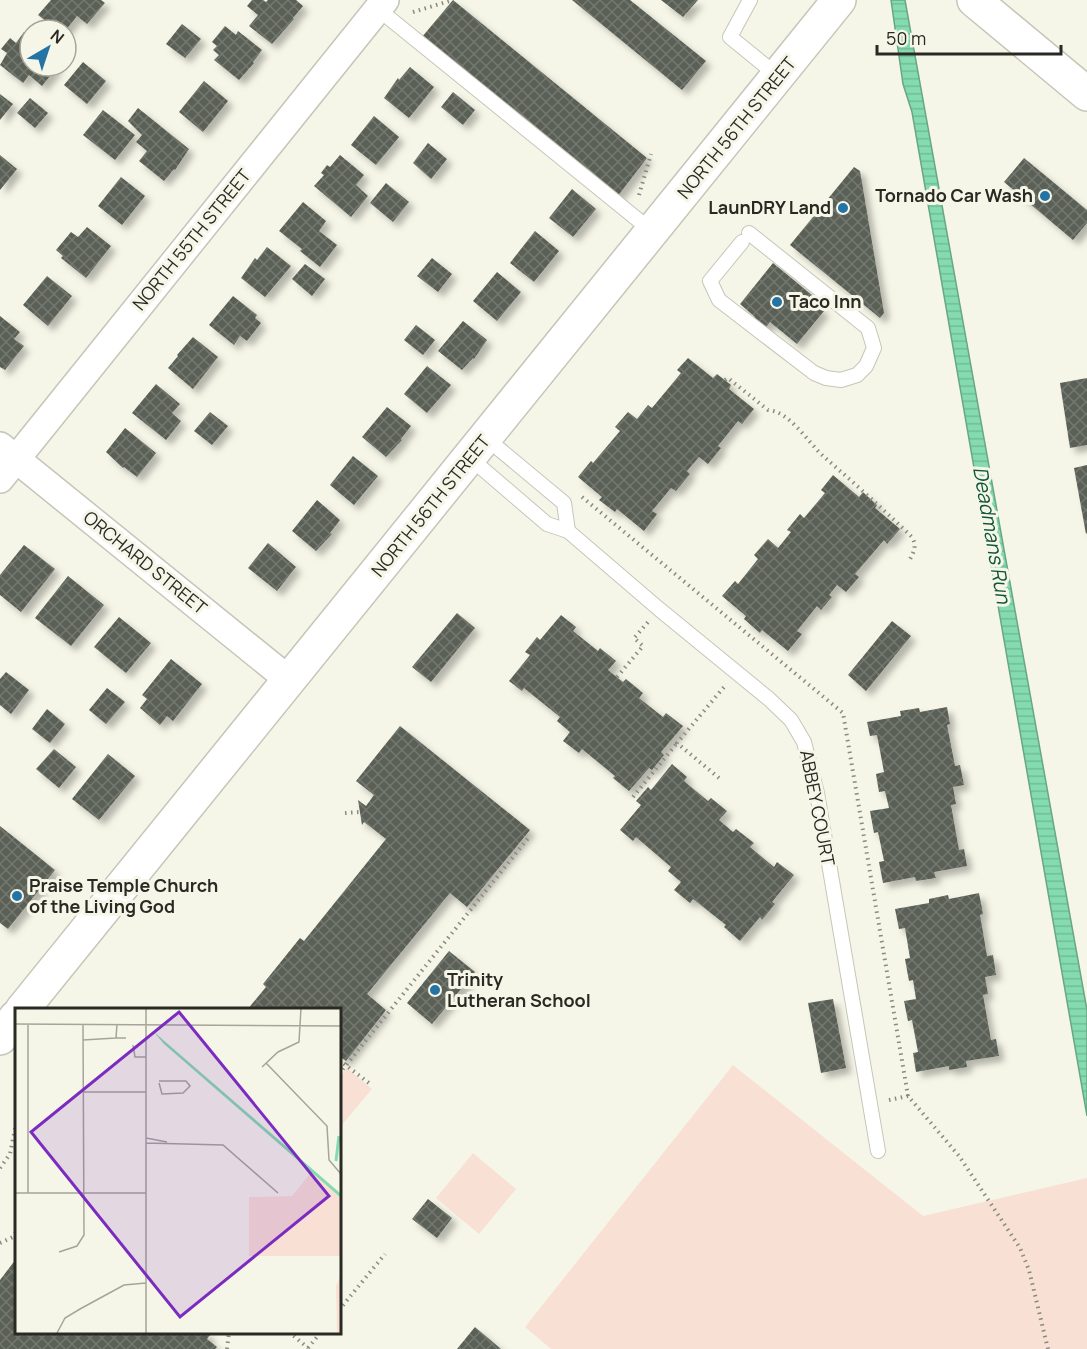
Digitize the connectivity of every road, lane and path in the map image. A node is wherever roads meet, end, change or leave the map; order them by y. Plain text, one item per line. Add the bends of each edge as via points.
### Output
1 (453, 0) edge
2 (750, 0) edge
3 (839, 0) edge
4 (974, 0) edge
5 (381, 4) edge
6 (413, 12) dead end
7 (778, 76) junction
8 (1085, 89) edge
9 (651, 154) dead end
10 (638, 197) dead end
11 (653, 232) junction
12 (746, 237) joint
13 (725, 380) dead end
14 (478, 448) junction
15 (5, 462) edge
16 (578, 494) dead end
17 (568, 531) junction
18 (909, 561) dead end
19 (658, 609) junction
20 (736, 672) junction
21 (617, 677) dead end
22 (289, 680) junction
23 (676, 742) junction
24 (719, 778) dead end
25 (633, 797) dead end
26 (360, 812) dead end
27 (345, 813) dead end
28 (529, 837) dead end
29 (24, 1008) edge
30 (15, 1018) edge
31 (0, 1038) edge
32 (340, 1061) edge
33 (346, 1065) junction
34 (340, 1073) edge
35 (369, 1083) dead end
36 (908, 1096) junction
37 (869, 1104) junction
38 (15, 1129) edge
39 (878, 1151) dead end
40 (0, 1168) edge
41 (15, 1234) edge
42 (0, 1243) edge
43 (385, 1254) dead end
44 (340, 1309) edge
45 (229, 1334) edge
46 (291, 1334) edge
47 (319, 1334) edge
48 (308, 1348) edge
49 (226, 1349) edge
50 (1048, 1349) edge

1 - 6 path
2 - 7 lane via 730,37
3 - 7 main road, NORTH 56TH STREET
4 - 8 main road
5 - 11 lane
5 - 15 street, NORTH 55TH STREET
7 - 11 main road, NORTH 56TH STREET
9 - 10 path
11 - 14 main road, NORTH 56TH STREET
12 - 12 lane via 710,280 719,300 814,374 841,380 857,375 874,348 868,328
13 - 18 path via 728,378 797,427 912,537 916,543
14 - 17 lane, ABBEY COURT via 547,524
14 - 17 lane via 564,504
14 - 22 main road, NORTH 56TH STREET
15 - 22 street, ORCHARD STREET
16 - 36 path via 843,713
17 - 19 lane, ABBEY COURT
19 - 20 lane, ABBEY COURT
19 - 21 path via 634,638 643,646
20 - 23 path
20 - 37 lane, ABBEY COURT via 791,720 804,742 817,793
22 - 29 main road, NORTH 56TH STREET
23 - 24 path
23 - 25 path
26 - 27 path
28 - 33 path
30 - 31 main road
32 - 33 path
33 - 34 path
33 - 35 path
36 - 37 path
36 - 50 path via 959,1156 1020,1248
37 - 39 lane, ABBEY COURT
38 - 40 path via 10,1155
41 - 42 path
43 - 44 path
45 - 49 path
46 - 48 path
47 - 48 path

